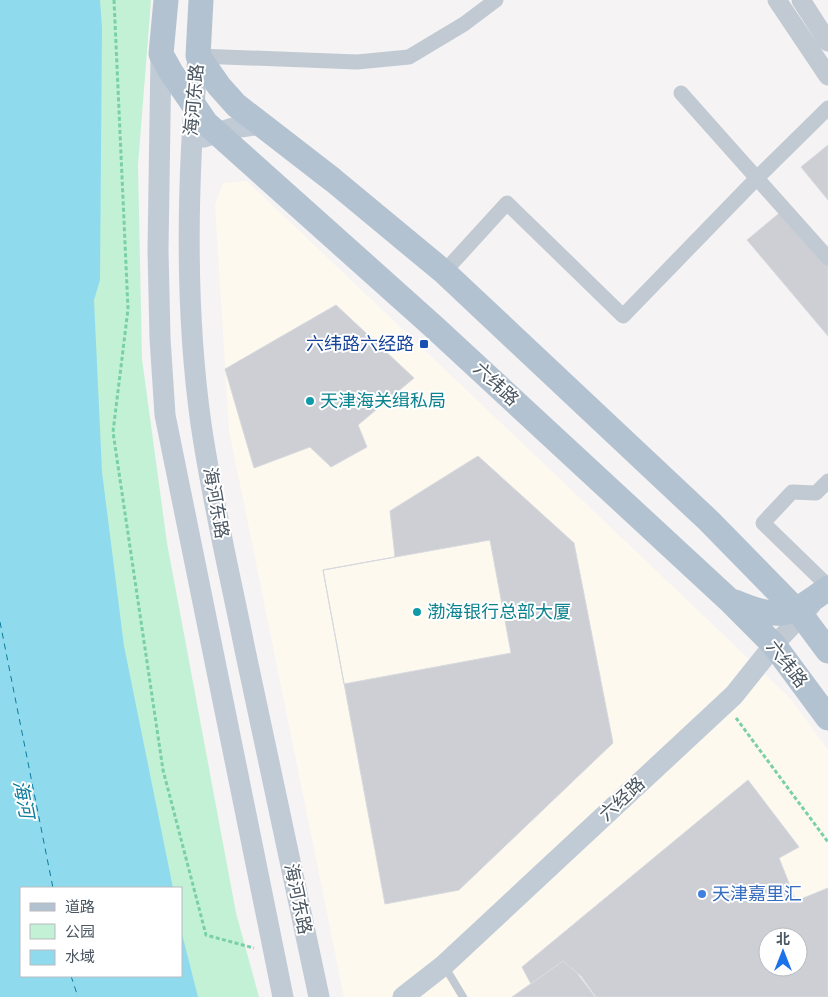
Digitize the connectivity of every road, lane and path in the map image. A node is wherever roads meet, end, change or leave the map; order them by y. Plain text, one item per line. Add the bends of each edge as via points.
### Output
1 (114, 0) edge
2 (166, 0) edge
3 (201, 0) edge
4 (496, 0) edge
5 (777, 0) edge
6 (801, 0) edge
7 (828, 42) edge
8 (161, 54) junction
9 (198, 56) junction
10 (828, 76) edge
11 (681, 93) dead end
12 (194, 105) junction
13 (828, 108) edge
14 (262, 124) junction
15 (216, 132) junction
16 (191, 142) junction
17 (161, 160) junction
18 (757, 178) junction
19 (828, 258) edge
20 (444, 272) junction
21 (828, 481) edge
22 (828, 587) edge
23 (728, 599) junction
24 (799, 613) junction
25 (774, 645) junction
26 (828, 651) edge
27 (726, 703) junction
28 (828, 718) edge
29 (828, 842) edge
30 (258, 949) dead end
31 (444, 965) junction
32 (283, 997) edge
33 (319, 997) edge
34 (403, 997) edge
35 (463, 997) edge

1 - 30 path via 128,309 113,432 163,770 206,935
2 - 8 main road, 海河东路
3 - 9 main road, 海河东路
4 - 9 street via 410,57 357,62
5 - 10 street
6 - 7 street
8 - 12 main road, 六纬路
8 - 17 main road, 海河东路
9 - 12 main road, 海河东路
9 - 14 main road via 236,105
11 - 18 street
12 - 15 main road, 六纬路
12 - 16 main road, 海河东路
13 - 18 street
14 - 15 main road
14 - 20 main road
15 - 16 main road
15 - 23 main road, 六纬路 via 427,320
16 - 17 main road
16 - 33 main road, 海河东路 via 192,330 201,424 222,540
17 - 32 main road, 海河东路 via 158,250 165,414
18 - 19 street
18 - 20 street via 623,316 507,203
20 - 24 main road via 709,521
21 - 22 street via 816,493 792,492 762,524
22 - 24 main road
23 - 24 main road via 768,614
23 - 25 main road, 六纬路
24 - 25 street, 六经路
24 - 26 main road
25 - 27 main road, 六经路
25 - 28 main road, 六纬路
27 - 29 path
27 - 31 main road, 六经路
31 - 34 main road, 六经路
31 - 35 lane

